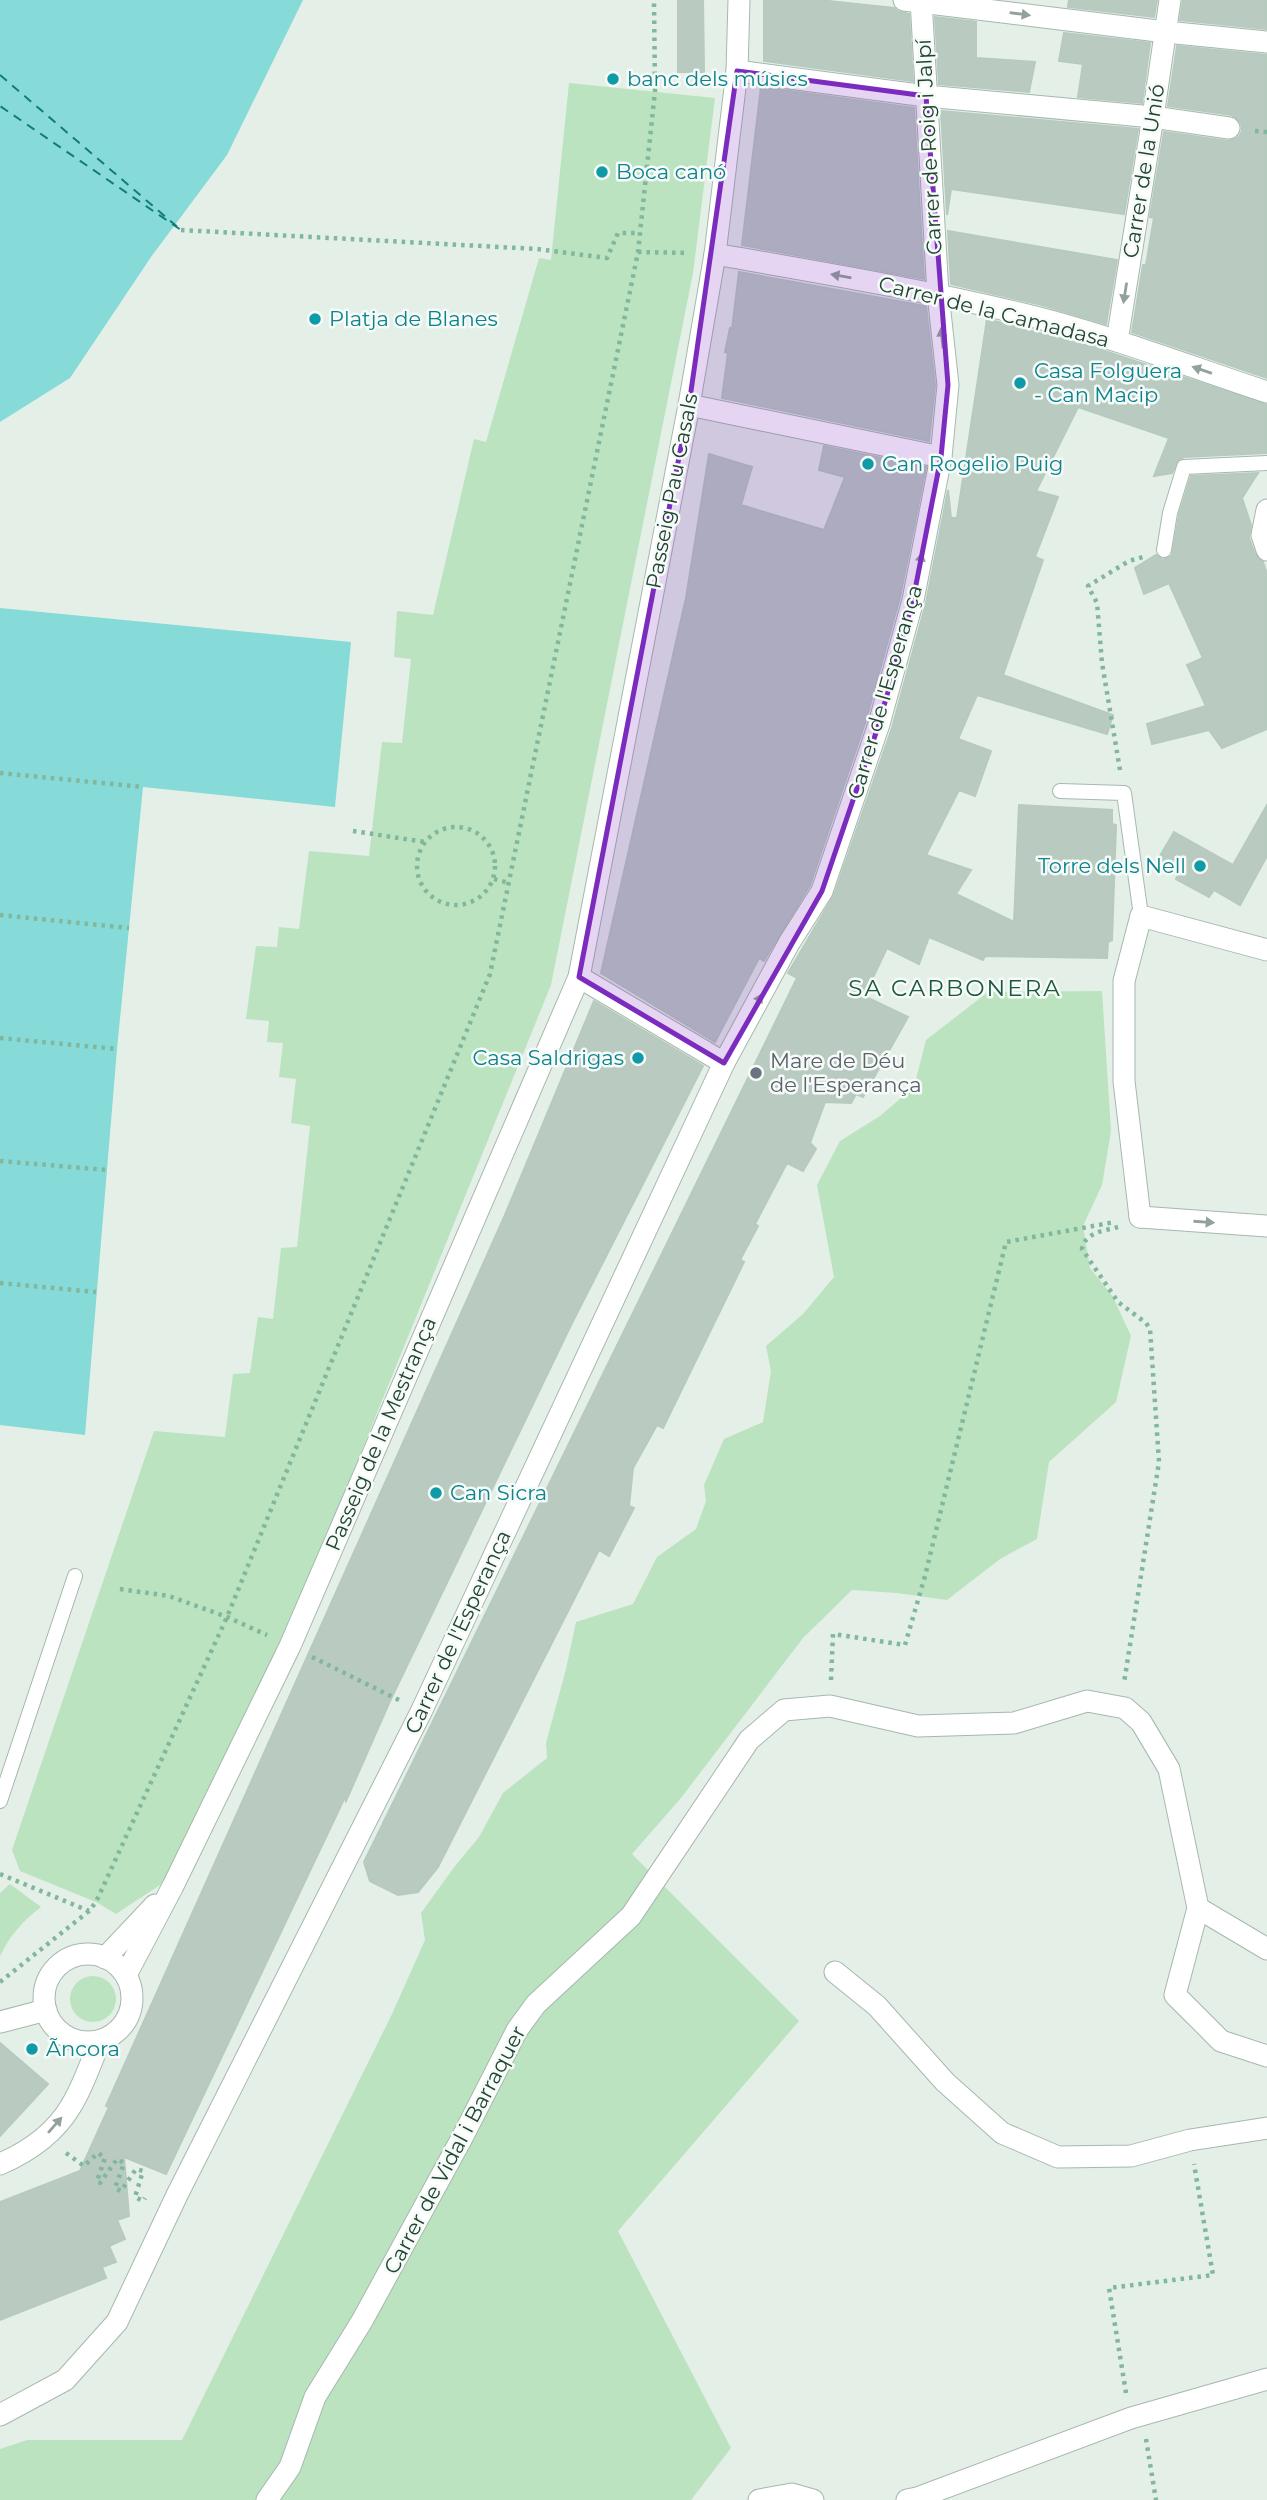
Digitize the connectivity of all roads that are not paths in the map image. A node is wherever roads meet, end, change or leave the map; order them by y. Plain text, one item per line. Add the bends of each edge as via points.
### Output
1 (739, 0) edge
2 (1170, 0) edge
3 (915, 1) edge
4 (1166, 32) junction
5 (1267, 43) edge
6 (737, 71) junction
7 (926, 96) junction
8 (1153, 117) junction
9 (1229, 128) dead end
10 (715, 254) junction
11 (938, 294) junction
12 (1117, 341) junction
13 (1267, 393) edge
14 (689, 405) junction
15 (941, 457) junction
16 (1267, 463) edge
17 (1267, 510) edge
18 (1164, 550) road end
19 (1267, 550) edge
20 (1060, 791) dead end
21 (1141, 916) junction
22 (1267, 950) edge
23 (579, 978) junction
24 (724, 1063) junction
25 (1267, 1226) edge
26 (75, 1576) dead end
27 (0, 1801) edge
28 (173, 1886) junction
29 (1198, 1908) junction
30 (1267, 1949) edge
31 (105, 1958) junction
32 (835, 1972) dead end
33 (126, 1975) junction
34 (46, 2010) junction
35 (0, 2022) edge
36 (100, 2041) junction
37 (1267, 2056) edge
38 (1267, 2128) edge
39 (0, 2164) edge
40 (1267, 2379) edge
41 (0, 2415) edge
42 (267, 2500) edge
43 (759, 2500) edge
44 (813, 2500) edge
45 (907, 2500) edge

1 - 6 street, Passeig Pau Casals
2 - 4 street, Carrer de la Unió
3 -> 4 street
3 - 7 street, Carrer de Roig i Jalpí
4 - 5 street
4 - 8 street, Carrer de la Unió
6 - 7 street
6 - 10 street, Passeig Pau Casals
7 - 8 street
7 - 11 street, Carrer de Roig i Jalpí
8 - 9 street
8 -> 12 street, Carrer de la Unió
11 -> 10 street, Carrer de la Camadasa
10 - 14 street, Passeig Pau Casals
11 - 12 street, Carrer de la Camadasa
15 -> 11 street, Carrer de l'Esperança via 948,385
13 -> 12 street, Carrer de la Camadasa
14 - 15 street
14 - 23 street, Passeig Pau Casals
24 -> 15 street, Carrer de l'Esperança via 822,891 879,724 913,600
16 - 18 lane via 1184,467
17 - 19 street via 1262,535
20 - 21 lane via 1124,793
21 - 22 street
21 -> 25 street via 1124,981 1124,1081 1140,1217
23 - 24 street
23 - 28 street, Passeig de la Mestrança via 290,1646
24 - 41 street, Carrer de l'Esperança via 421,1712 117,2322 65,2380
26 - 27 lane
28 - 31 street, Passeig de la Mestrança
28 - 33 street, Passeig de la Mestrança
29 - 30 street
29 - 37 street via 1175,1995 1221,2041
29 - 42 street, Carrer de Vidal i Barraquer via 1168,1769 1141,1722 1125,1708 1087,1702 1014,1723 918,1726 830,1706 784,1710 749,1740 631,1916 537,2004 517,2030 362,2321 315,2397 290,2467
31 - 33 street
31 - 34 street via 78,1956 54,1970 44,1997
32 - 38 street via 877,2006 945,2082 1002,2133 1059,2157 1131,2156 1190,2140
33 - 36 street via 132,2001 129,2015 112,2035
34 - 35 street
34 - 36 street via 52,2023 73,2040
39 -> 36 street via 44,2138 71,2106
40 - 45 street via 1139,2416
43 - 44 street via 792,2494

